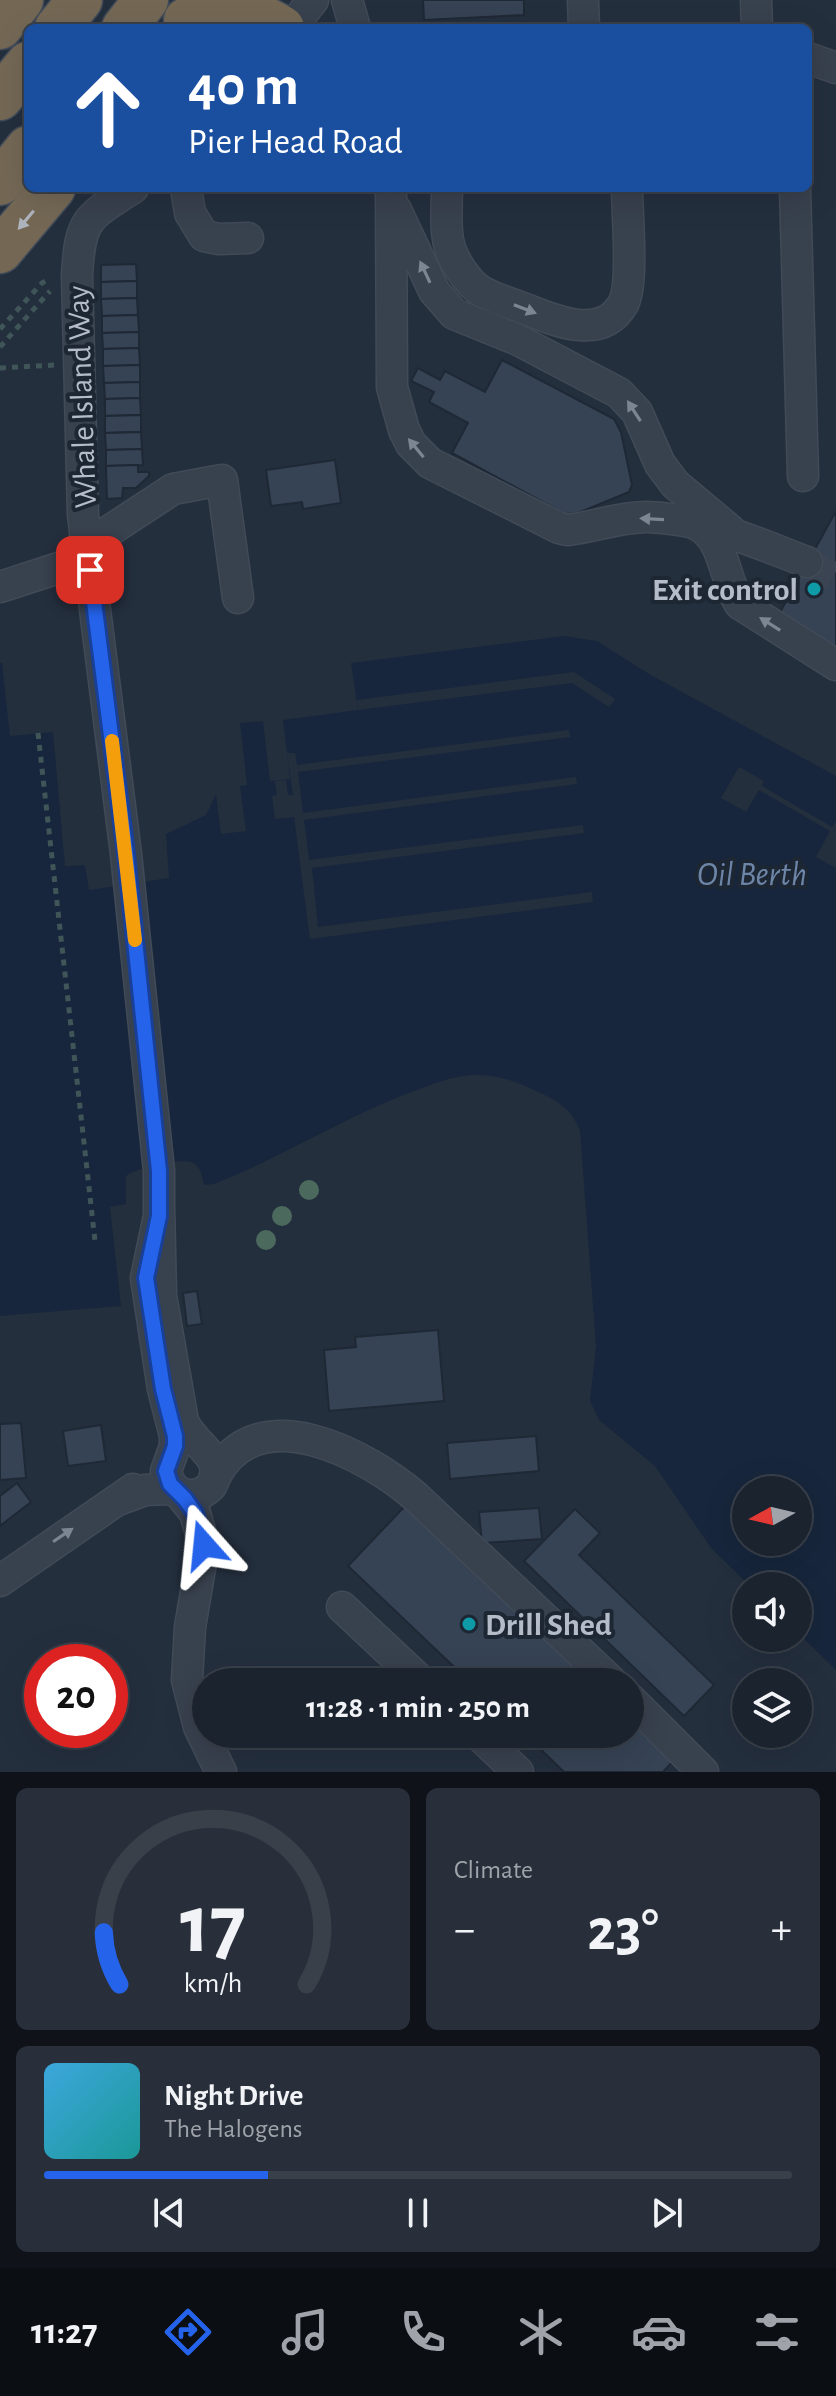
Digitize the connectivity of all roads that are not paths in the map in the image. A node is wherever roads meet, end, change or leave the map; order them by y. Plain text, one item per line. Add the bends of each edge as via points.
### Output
1 (21, 0) edge
2 (80, 0) edge
3 (146, 0) edge
4 (313, 0) edge
5 (347, 0) edge
6 (583, 0) edge
7 (756, 0) edge
8 (189, 16) edge
9 (60, 24) edge
10 (127, 24) edge
11 (276, 24) edge
12 (294, 24) edge
13 (354, 24) edge
14 (584, 24) edge
15 (757, 24) edge
16 (0, 27) edge
17 (812, 59) edge
18 (836, 68) edge
19 (24, 69) edge
20 (0, 98) edge
21 (24, 153) edge
22 (0, 183) edge
23 (50, 192) edge
24 (127, 192) edge
25 (187, 192) edge
26 (447, 192) edge
27 (627, 192) edge
28 (795, 192) edge
29 (391, 194) edge
30 (248, 238) dead end
31 (0, 251) edge
32 (803, 476) dead end
33 (699, 526) junction
34 (735, 534) junction
35 (87, 547) junction
36 (807, 562) tunnel mouth
37 (0, 587) edge
38 (238, 598) dead end
39 (836, 665) edge
40 (159, 1203) junction
41 (249, 1443) junction
42 (203, 1447) junction
43 (171, 1455) junction
44 (215, 1479) junction
45 (179, 1493) junction
46 (118, 1500) junction
47 (204, 1545) junction
48 (0, 1581) edge
49 (342, 1607) dead end
50 (407, 1668) edge
51 (597, 1668) edge
52 (644, 1713) edge
53 (493, 1748) edge
54 (221, 1772) edge
55 (518, 1772) edge
56 (703, 1772) edge

1 - 16 highway
2 - 9 highway
3 - 10 highway
4 - 12 street
5 - 13 street
6 - 14 street
7 - 15 street
8 - 11 highway via 228,9 261,15
17 - 18 street
19 - 20 highway
21 - 22 highway
23 -> 31 highway
24 - 35 street, Whale Island Way via 85,223 66,280
25 - 30 street via 190,213 204,236
26 -> 27 street via 450,250 471,283 560,322 590,325 617,313 627,294
28 - 32 street
33 -> 29 street via 643,517 559,528 421,456 404,430 392,387
34 -> 29 street via 675,484 637,412 619,393 518,340 454,314 434,291
33 - 34 street
39 -> 33 street via 740,604 715,543
34 - 36 street
35 - 37 street
35 - 38 street via 173,489 222,480
35 - 40 street, Whale Island Way via 126,854
40 - 42 street via 161,1296 179,1399 185,1426
40 - 43 street via 146,1278 175,1436
41 - 42 street
41 - 44 street via 230,1457
41 - 51 street via 300,1437 378,1468 416,1497
42 - 43 street via 186,1446
42 - 44 street via 214,1459
43 - 45 street via 166,1476
43 - 46 street
44 - 45 street via 198,1495
44 - 47 street
45 - 46 street via 158,1488
45 - 47 street via 195,1513
48 -> 46 street
47 - 54 street via 187,1680 199,1727
49 - 50 street
52 - 56 street
53 - 55 street

